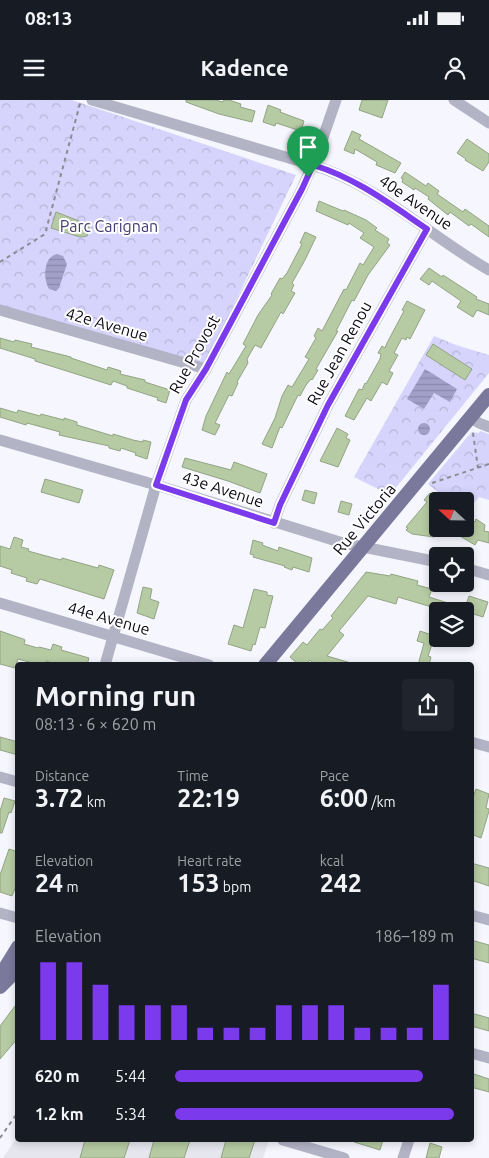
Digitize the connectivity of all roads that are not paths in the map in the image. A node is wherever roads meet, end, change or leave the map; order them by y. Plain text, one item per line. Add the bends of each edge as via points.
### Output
1 (92, 100) edge
2 (336, 100) edge
3 (454, 100) edge
4 (489, 124) edge
5 (313, 165) junction
6 (427, 229) junction
7 (489, 270) edge
8 (0, 310) edge
9 (206, 369) junction
10 (489, 395) edge
11 (472, 424) junction
12 (489, 427) edge
13 (0, 440) edge
14 (156, 485) junction
15 (274, 523) junction
16 (363, 547) junction
17 (429, 560) edge
18 (474, 571) edge
19 (489, 575) edge
20 (0, 603) edge
21 (113, 636) junction
22 (106, 662) edge
23 (199, 662) edge
24 (267, 662) edge
25 (474, 743) edge
26 (489, 747) edge
27 (0, 777) edge
28 (15, 781) edge
29 (0, 913) edge
30 (474, 916) edge
31 (15, 917) edge
32 (489, 920) edge
33 (15, 952) edge
34 (15, 972) edge
35 (0, 976) edge
36 (0, 987) edge
37 (474, 1054) edge
38 (489, 1058) edge
39 (290, 1142) edge
40 (408, 1142) edge
41 (344, 1158) edge
42 (403, 1158) edge

1 - 5 street, 40e Avenue
2 - 5 street, Rue Provost
3 - 4 street
5 - 6 street, 40e Avenue via 362,185
5 - 9 street, Rue Provost
6 - 7 street, 40e Avenue
6 - 15 street, Rue Jean Renou via 328,405
8 - 9 street, 42e Avenue
9 - 14 street, Rue Provost via 186,400
10 - 11 main road, Rue Victoria
11 - 12 street
11 - 16 main road, Rue Victoria
13 - 14 street, 43e Avenue
14 - 15 street, 43e Avenue
14 - 21 street, Rue Provost
15 - 16 street, 43e Avenue
16 - 17 street, 43e Avenue
16 - 24 main road, Rue Victoria
18 - 19 street
20 - 21 street, 44e Avenue
21 - 22 street, Rue Provost
21 - 23 street, 44e Avenue
25 - 26 street
27 - 28 street
29 - 31 street
30 - 32 street
33 - 35 main road
34 - 36 main road
37 - 38 street
39 - 41 street
40 - 42 street

